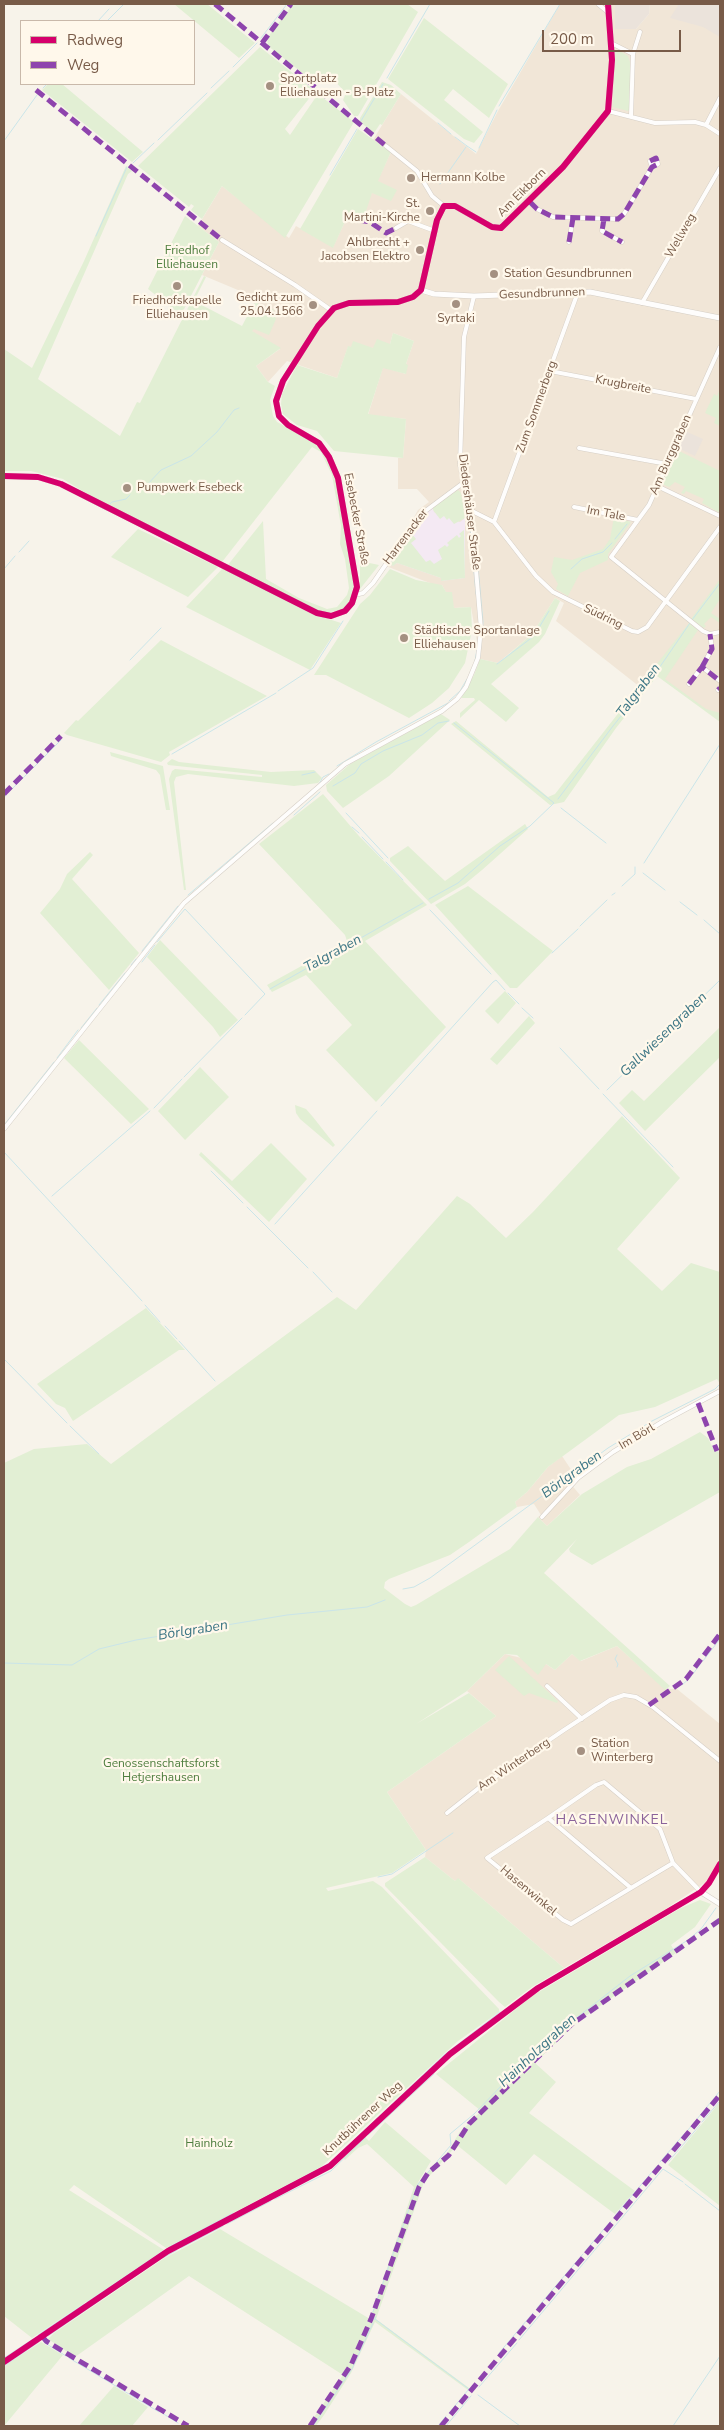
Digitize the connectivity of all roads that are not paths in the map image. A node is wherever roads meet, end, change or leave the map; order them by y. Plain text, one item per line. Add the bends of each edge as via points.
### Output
1 (598, 4) edge
2 (608, 4) edge
3 (609, 13) junction
4 (640, 32) dead end
5 (611, 44) junction
6 (633, 54) junction
7 (720, 98) edge
8 (608, 111) junction
9 (631, 116) junction
10 (706, 125) junction
11 (720, 134) edge
12 (386, 146) dead end
13 (652, 167) dead end
14 (720, 168) edge
15 (530, 202) junction
16 (444, 206) junction
17 (574, 218) junction
18 (604, 219) junction
19 (396, 228) dead end
20 (435, 231) junction
21 (222, 240) dead end
22 (569, 242) dead end
23 (622, 242) dead end
24 (421, 290) junction
25 (578, 292) junction
26 (474, 296) junction
27 (642, 303) junction
28 (331, 310) junction
29 (720, 318) edge
30 (720, 347) edge
31 (716, 356) junction
32 (720, 360) edge
33 (550, 372) junction
34 (696, 399) junction
35 (579, 448) dead end
36 (667, 464) junction
37 (4, 476) edge
38 (463, 483) junction
39 (657, 486) junction
40 (574, 507) dead end
41 (470, 510) junction
42 (720, 516) edge
43 (638, 520) junction
44 (494, 522) junction
45 (720, 527) edge
46 (355, 595) junction
47 (666, 602) junction
48 (720, 632) edge
49 (710, 634) junction
50 (702, 667) junction
51 (720, 680) edge
52 (689, 684) dead end
53 (4, 1129) edge
54 (720, 1391) edge
55 (542, 1517) dead end
56 (547, 1686) dead end
57 (582, 1719) junction
58 (720, 1761) edge
59 (447, 1813) dead end
60 (548, 1818) junction
61 (672, 1863) junction
62 (720, 1864) edge
63 (631, 1888) junction
64 (701, 1892) junction
65 (720, 1904) edge
66 (4, 2362) edge

1 - 3 street
2 - 3 street
3 - 5 street
4 - 6 street
5 - 6 street
5 - 8 street
6 - 9 street
7 - 10 street
8 - 9 street
8 - 15 street, Am Eikborn
9 - 10 street via 656,123 695,122
10 - 11 street
12 - 16 street via 417,171 432,196
13 - 18 street via 624,214 615,220
14 - 27 street, Wellweg
15 - 16 street, Am Eikborn via 498,229 455,206
15 - 17 street via 547,215
16 - 20 street via 438,215
17 - 18 street
17 - 22 street
18 - 23 street via 602,230
19 - 20 street via 408,221
20 - 24 street
21 - 28 street
24 - 26 street, Gesundbrunnen via 434,294
24 - 28 street via 413,297 398,302 349,303
25 - 26 street, Gesundbrunnen
25 - 27 street, Gesundbrunnen
25 - 33 street, Zum Sommerberg
26 - 38 street, Diedershäuser Straße via 464,337 460,456
27 - 29 street, Gesundbrunnen
28 - 46 street, Esebecker Straße via 287,372 276,408 286,424 319,443 334,466 356,578
30 - 31 street, Am Burggraben
31 - 32 street
31 - 34 street, Am Burggraben
33 - 34 street, Krugbreite
33 - 44 street, Zum Sommerberg
34 - 36 street, Am Burggraben
35 - 36 street
36 - 39 street, Am Burggraben
37 - 46 street via 38,476 62,484 317,614 331,616 345,611
38 - 41 street, Diedershäuser Straße
38 - 46 street, Harrenacker via 420,515 368,590
39 - 42 street
39 - 43 street, Am Burggraben
40 - 43 street, Im Tale
41 - 44 street, Südring
41 - 53 street, Diedershäuser Straße via 481,629 478,658 457,699 442,711 345,764 184,903
43 - 47 street, Am Burggraben via 611,557
44 - 47 street, Südring via 544,584 632,631 643,631
45 - 47 street, Südring
47 - 49 street
48 - 49 street
49 - 50 street via 712,649
50 - 51 street
50 - 52 street
54 - 55 street, Im Börl via 613,1452 578,1478
56 - 57 street
57 - 58 street, Am Winterberg via 618,1696 636,1697
57 - 59 street, Am Winterberg
60 - 61 street, Hasenwinkel via 604,1782 660,1829
60 - 63 street
60 - 63 street, Hasenwinkel via 487,1858 571,1924
61 - 63 street, Hasenwinkel
61 - 64 street, Hasenwinkel
62 - 64 street
64 - 65 street
64 - 66 street, Knutbührener Weg via 530,1994 450,2054 324,2170 168,2251

